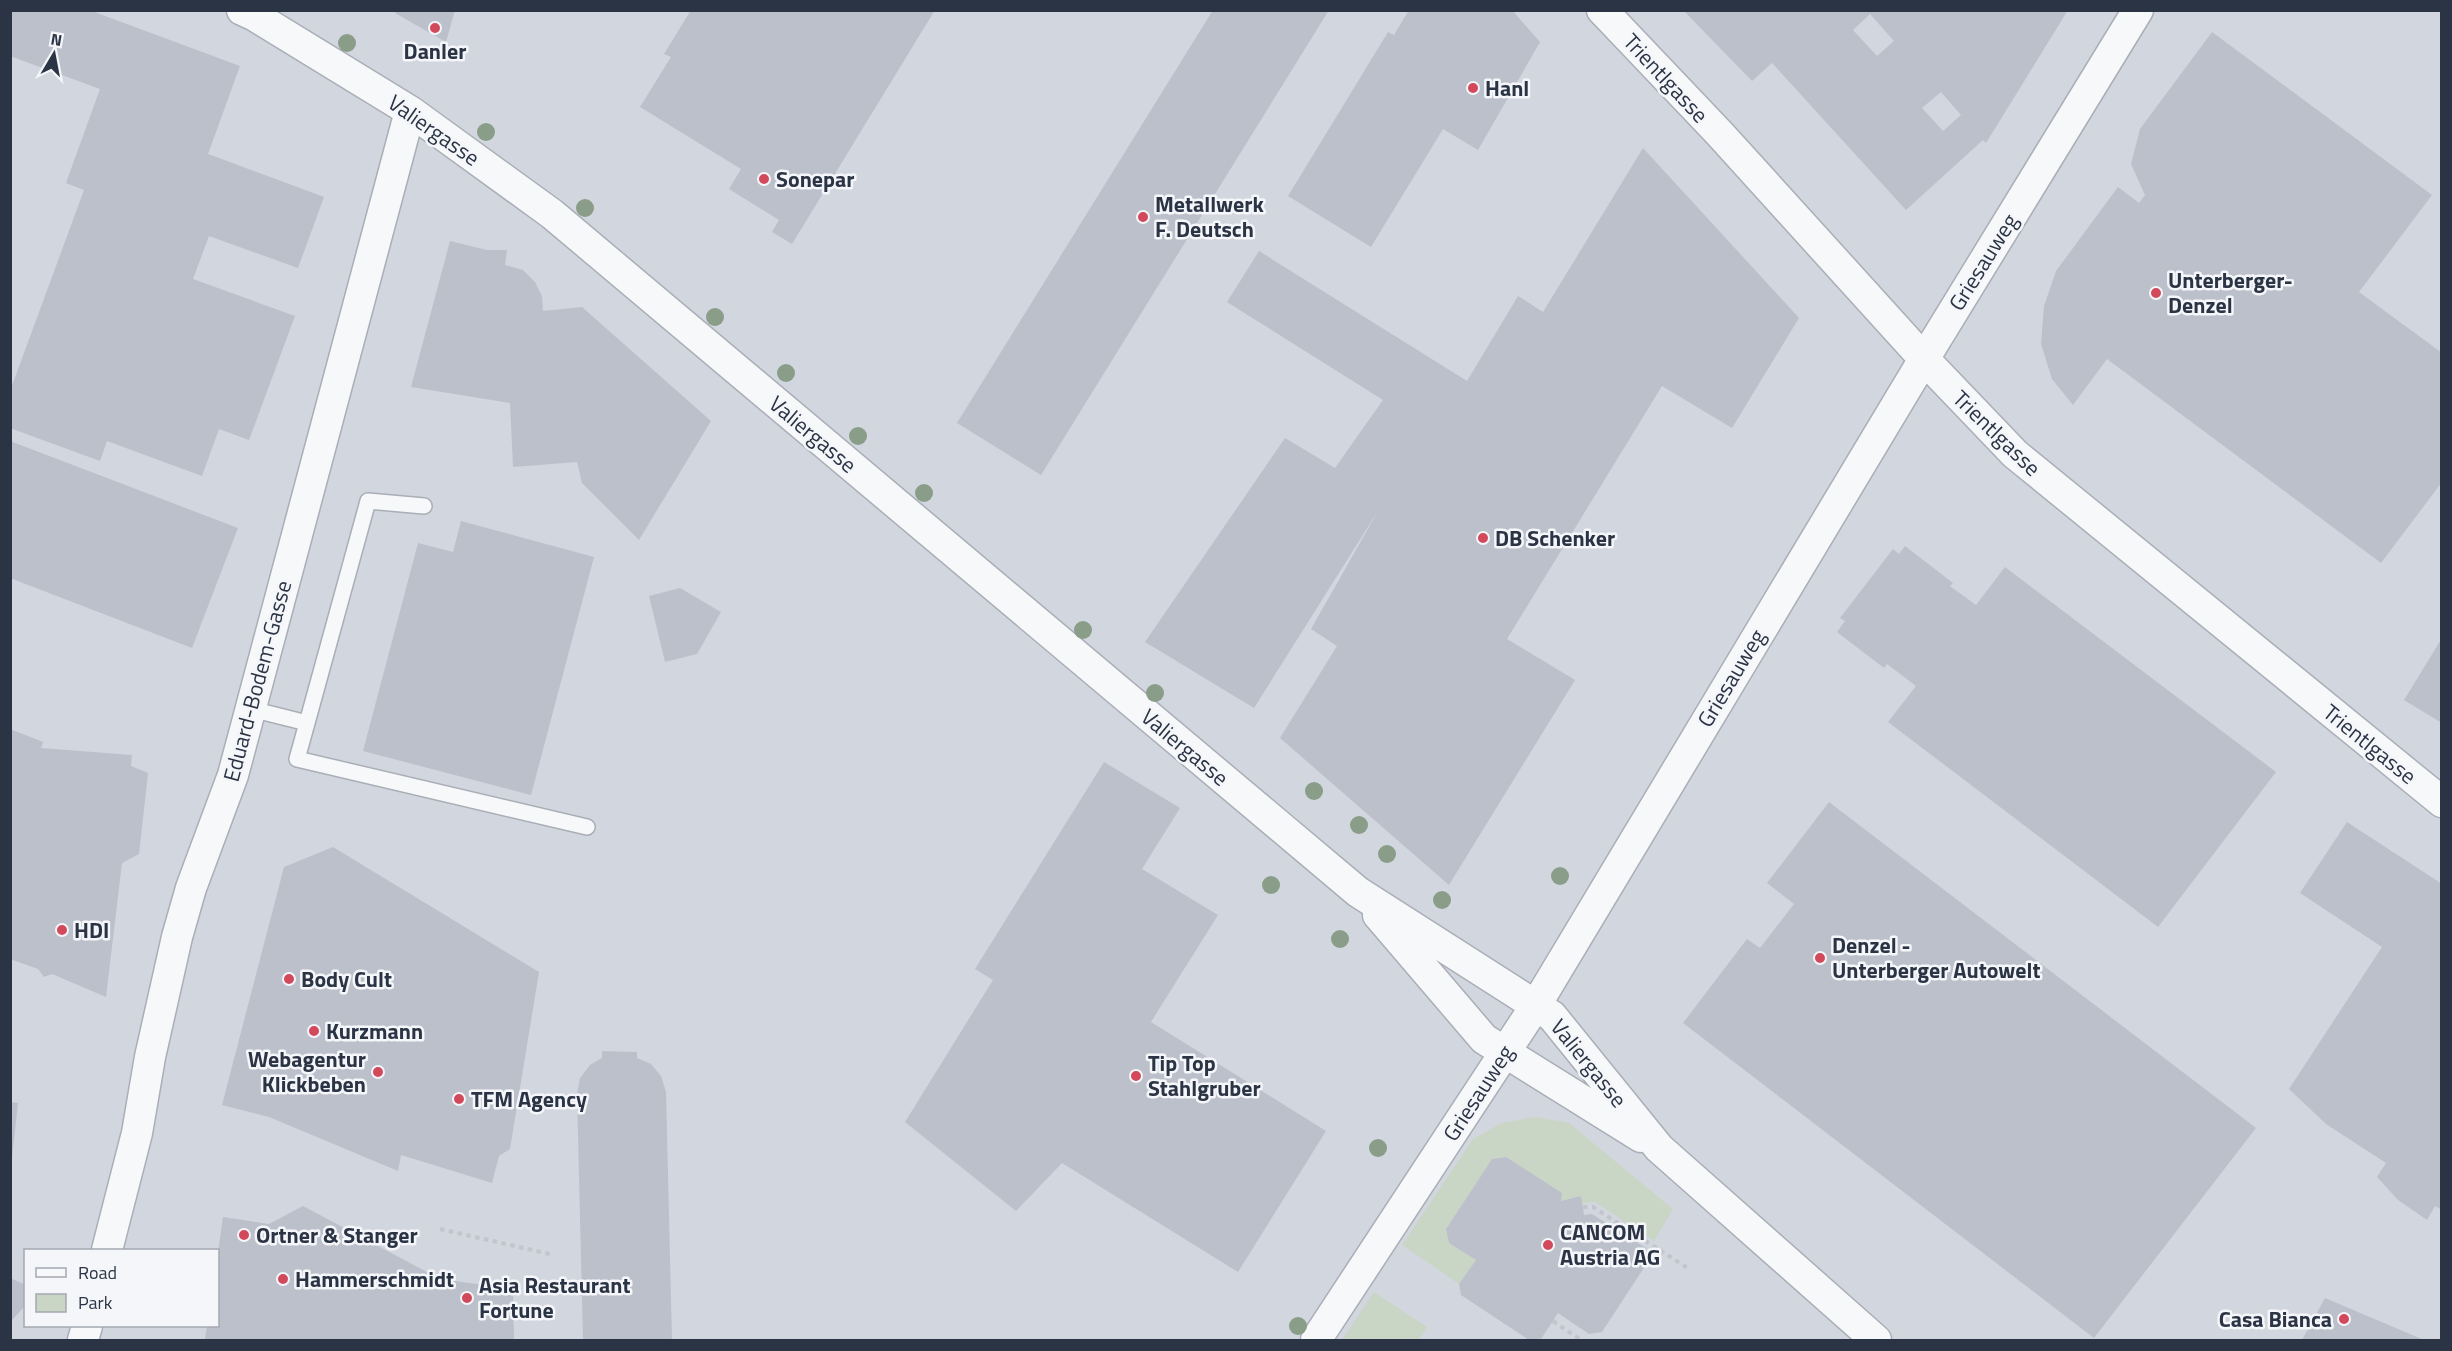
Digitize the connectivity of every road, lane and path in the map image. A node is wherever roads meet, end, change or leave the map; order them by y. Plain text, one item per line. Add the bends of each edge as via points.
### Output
1 (242, 10) edge
2 (1602, 10) edge
3 (2138, 10) edge
4 (410, 111) junction
5 (1924, 359) junction
6 (424, 507) dead end
7 (251, 709) junction
8 (307, 723) junction
9 (2442, 802) edge
10 (587, 828) dead end
11 (1358, 892) junction
12 (1536, 1005) junction
13 (1505, 1053) junction
14 (1659, 1148) junction
15 (1583, 1208) dead end
16 (440, 1228) dead end
17 (108, 1249) edge
18 (550, 1254) dead end
19 (1689, 1269) dead end
20 (1552, 1322) dead end
21 (1316, 1341) edge
22 (1581, 1341) edge
23 (1876, 1341) edge

1 - 4 street, Valiergasse
2 - 5 street, Trientlgasse
3 - 5 street, Griesauweg
4 - 7 street, Eduard-Bodem-Gasse
4 - 11 street, Valiergasse via 552,214
5 - 9 street, Trientlgasse via 2014,454
5 - 12 street, Griesauweg
6 - 8 lane via 368,501
7 - 8 lane
7 - 17 street, Eduard-Bodem-Gasse via 233,775 177,937 137,1133
8 - 10 lane via 297,759
11 - 12 street, Valiergasse
11 - 13 street, Valiergasse via 1484,1039
12 - 13 street, Griesauweg
12 - 14 street, Valiergasse via 1552,1016
13 - 14 street, Valiergasse
13 - 21 street, Griesauweg
14 - 23 street, Valiergasse
15 - 19 path via 1593,1207
16 - 18 path
20 - 22 path

